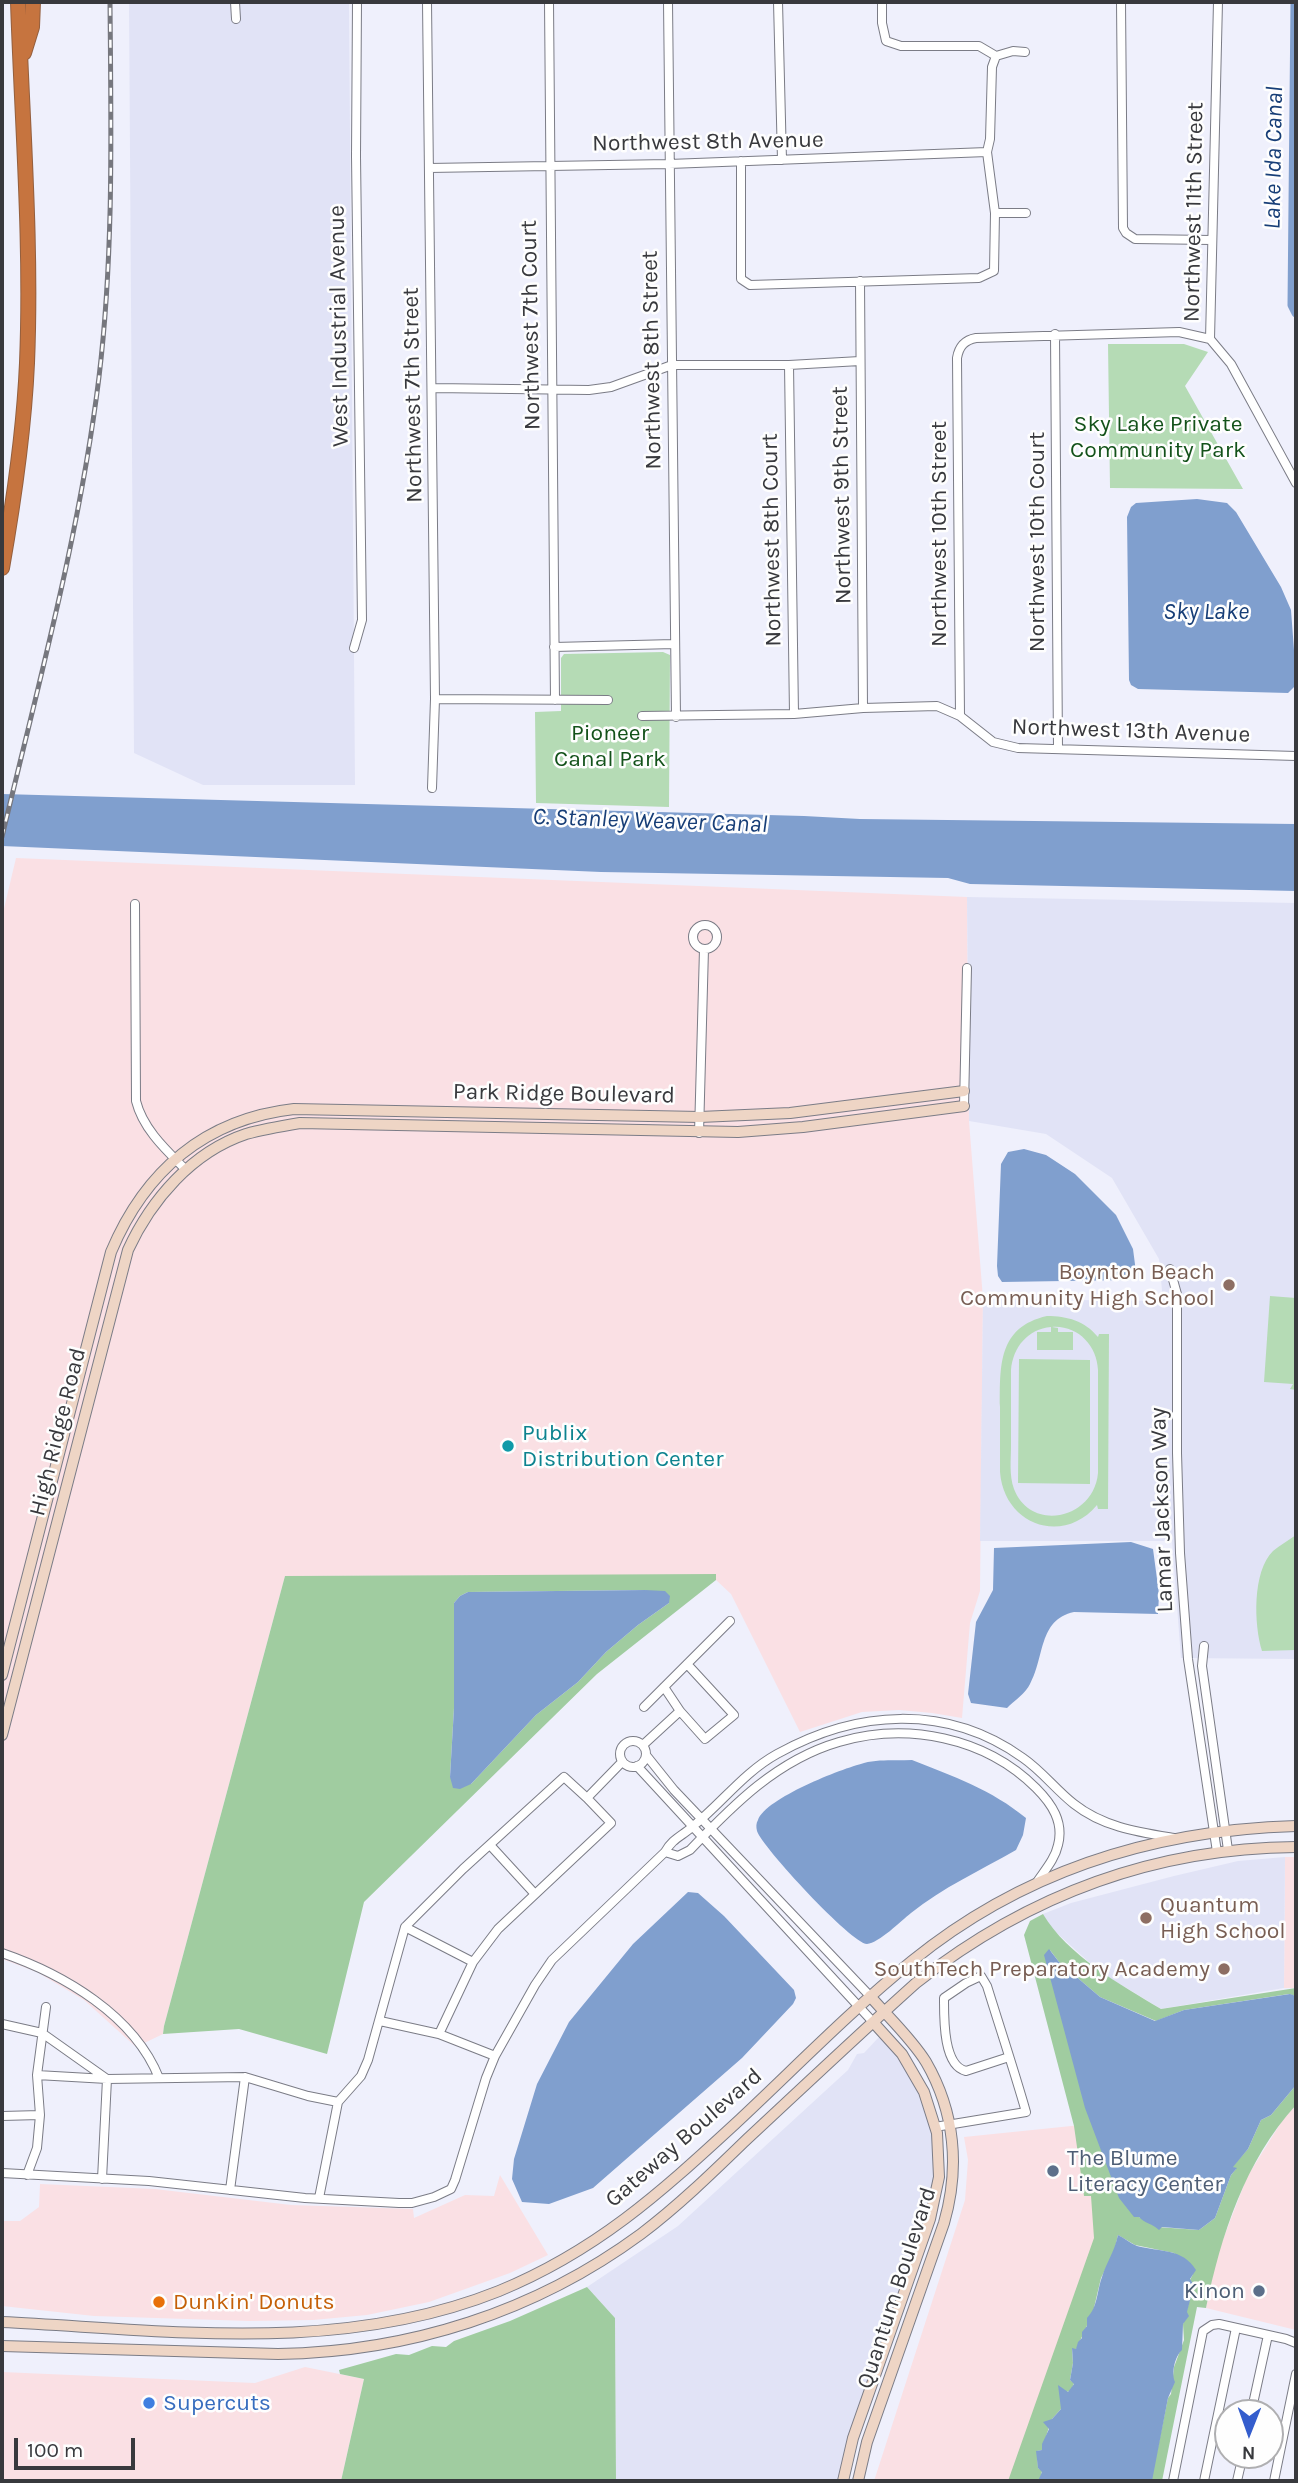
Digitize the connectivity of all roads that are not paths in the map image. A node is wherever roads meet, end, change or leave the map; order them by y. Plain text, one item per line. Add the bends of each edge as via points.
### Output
1 (18, 2) edge
2 (33, 2) edge
3 (235, 2) edge
4 (357, 2) edge
5 (426, 2) edge
6 (549, 2) edge
7 (668, 2) edge
8 (778, 2) edge
9 (881, 2) edge
10 (1121, 2) edge
11 (1218, 2) edge
12 (236, 19) dead end
13 (1025, 52) dead end
14 (996, 56) junction
15 (20, 65) junction
16 (988, 152) junction
17 (782, 160) junction
18 (741, 161) junction
19 (669, 164) junction
20 (548, 166) junction
21 (429, 168) junction
22 (995, 213) junction
23 (1026, 213) dead end
24 (1212, 240) junction
25 (860, 281) junction
26 (1055, 334) junction
27 (1210, 339) junction
28 (860, 361) junction
29 (672, 365) junction
30 (789, 365) junction
31 (433, 388) junction
32 (551, 388) junction
33 (1296, 483) edge
34 (2, 568) edge
35 (674, 644) junction
36 (554, 647) junction
37 (354, 648) dead end
38 (435, 699) junction
39 (555, 700) junction
40 (608, 700) dead end
41 (863, 708) junction
42 (794, 714) junction
43 (642, 716) dead end
44 (960, 716) junction
45 (676, 717) junction
46 (1058, 749) junction
47 (1296, 756) edge
48 (432, 788) dead end
49 (135, 904) dead end
50 (704, 950) dead end
51 (967, 968) dead end
52 (964, 1091) junction
53 (964, 1106) joint
54 (837, 1107) junction
55 (316, 1109) junction
56 (545, 1114) junction
57 (700, 1117) junction
58 (839, 1122) junction
59 (315, 1124) junction
60 (544, 1129) junction
61 (699, 1133) junction
62 (175, 1160) junction
63 (186, 1170) junction
64 (117, 1239) junction
65 (130, 1245) junction
66 (1170, 1269) dead end
67 (68, 1418) junction
68 (82, 1422) junction
69 (28, 1571) junction
70 (43, 1574) junction
71 (730, 1621) dead end
72 (1204, 1646) dead end
73 (687, 1664) junction
74 (2, 1675) edge
75 (664, 1687) junction
76 (643, 1707) dead end
77 (680, 1711) junction
78 (1212, 1725) junction
79 (1199, 1728) junction
80 (2, 1735) edge
81 (643, 1745) junction
82 (646, 1755) junction
83 (622, 1762) junction
84 (637, 1766) junction
85 (663, 1777) junction
86 (653, 1784) junction
87 (587, 1798) junction
88 (702, 1818) junction
89 (1296, 1826) edge
90 (692, 1828) junction
91 (711, 1828) junction
92 (1226, 1830) junction
93 (1213, 1832) junction
94 (1174, 1838) junction
95 (701, 1839) junction
96 (490, 1845) junction
97 (1296, 1847) edge
98 (1223, 1851) junction
99 (665, 1852) junction
100 (1037, 1883) junction
101 (534, 1893) junction
102 (405, 1927) junction
103 (2, 1953) edge
104 (473, 1962) junction
105 (870, 1996) junction
106 (46, 2007) dead end
107 (859, 2008) junction
108 (884, 2012) junction
109 (380, 2021) junction
110 (873, 2022) junction
111 (2, 2024) edge
112 (42, 2033) junction
113 (439, 2034) junction
114 (495, 2056) junction
115 (1009, 2057) junction
116 (37, 2075) junction
117 (245, 2077) junction
118 (159, 2078) junction
119 (107, 2079) junction
120 (338, 2102) junction
121 (40, 2115) junction
122 (2, 2116) edge
123 (950, 2124) junction
124 (936, 2127) junction
125 (2, 2173) edge
126 (27, 2175) junction
127 (102, 2179) junction
128 (676, 2179) junction
129 (230, 2190) junction
130 (690, 2193) junction
131 (319, 2198) junction
132 (521, 2281) junction
133 (487, 2295) junction
134 (529, 2299) junction
135 (478, 2320) junction
136 (2, 2322) edge
137 (119, 2328) junction
138 (1236, 2328) junction
139 (1268, 2335) junction
140 (1296, 2343) edge
141 (2, 2346) edge
142 (111, 2348) junction
143 (1296, 2374) edge
144 (1254, 2399) edge
145 (843, 2481) edge
146 (858, 2481) edge
147 (1173, 2481) edge
148 (1203, 2481) edge
149 (1274, 2481) edge

1 - 15 highway
2 - 15 highway via 32,27
3 - 12 street
4 - 37 street, West Industrial Avenue via 362,620
5 - 21 street, Northwest 7th Street
6 - 20 street, Northwest 7th Court
7 - 19 street, Northwest 8th Street
8 - 17 street
9 - 14 street via 886,41 901,46 979,46
10 - 24 street via 1122,222 1126,233 1135,239
11 - 24 street, Northwest 11th Street
13 - 14 street
14 - 16 street
15 - 34 highway via 27,363
16 - 17 street, Northwest 8th Avenue
16 - 22 street
17 - 18 street, Northwest 8th Avenue
18 - 19 street, Northwest 8th Avenue
18 - 25 street via 741,279 750,285
19 - 20 street, Northwest 8th Avenue
19 - 29 street, Northwest 8th Street
20 - 21 street, Northwest 8th Avenue
20 - 32 street, Northwest 7th Court
21 - 31 street, Northwest 7th Street
22 - 23 street
22 - 25 street via 994,271 979,278
24 - 27 street, Northwest 11th Street
25 - 28 street, Northwest 9th Street
26 - 27 street via 1179,332
26 - 44 street, Northwest 10th Street via 976,338 965,342 958,352
26 - 46 street, Northwest 10th Court
27 - 33 street, Northwest 11th Street via 1231,364
28 - 30 street
28 - 41 street, Northwest 9th Street
29 - 30 street
29 - 32 street via 611,387
29 - 35 street, Northwest 8th Street
30 - 42 street, Northwest 8th Court
31 - 32 street
31 - 38 street, Northwest 7th Street
32 - 36 street, Northwest 7th Court
35 - 36 street
35 - 45 street, Northwest 8th Street
36 - 39 street
38 - 39 street
38 - 48 street, Northwest 7th Street
39 - 40 street
41 - 42 street, Northwest 13th Avenue
41 - 44 street, Northwest 13th Avenue via 937,706
42 - 45 street, Northwest 13th Avenue
43 - 45 street, Northwest 13th Avenue
44 - 46 street, Northwest 13th Avenue via 999,745
46 - 47 street, Northwest 13th Avenue
49 - 62 street via 136,1101 148,1128
50 - 57 street
51 - 52 street
52 - 53 street
52 - 54 street, Park Ridge Boulevard
53 - 58 street, Park Ridge Boulevard
54 - 57 street, Park Ridge Boulevard
54 - 58 street
55 - 56 street, Park Ridge Boulevard
55 - 59 street
55 - 62 street, Park Ridge Boulevard via 253,1117 214,1133
56 - 57 street, Park Ridge Boulevard
56 - 60 street
57 - 61 street
58 - 61 street, Park Ridge Boulevard
59 - 60 street, Park Ridge Boulevard
59 - 63 street, Park Ridge Boulevard via 244,1135
60 - 61 street, Park Ridge Boulevard
62 - 63 street
62 - 64 street, High Ridge Road via 145,1190
63 - 65 street, High Ridge Road via 157,1200
64 - 65 street
64 - 67 street, High Ridge Road
65 - 68 street, High Ridge Road
66 - 79 street, Lamar Jackson Way via 1177,1289 1178,1524 1188,1658
67 - 68 street
67 - 69 street, High Ridge Road
68 - 70 street, High Ridge Road
69 - 70 street
69 - 74 street, High Ridge Road
70 - 80 street, High Ridge Road
71 - 73 street
72 - 78 street via 1202,1667
73 - 75 street
73 - 77 street via 734,1715 705,1739
75 - 76 street
75 - 77 street
77 - 81 street
78 - 79 street
78 - 92 street
79 - 93 street, Lamar Jackson Way
81 - 82 street
81 - 83 street via 634,1740 624,1743 619,1752
82 - 84 street
82 - 85 street, Quantum Boulevard
83 - 84 street
83 - 87 street
84 - 86 street, Quantum Boulevard
85 - 86 street
85 - 88 street, Quantum Boulevard
86 - 90 street, Quantum Boulevard
87 - 96 street via 564,1777
87 - 101 street via 611,1823
88 - 90 street
88 - 91 street, Quantum Boulevard
88 - 94 street via 754,1769 797,1743 849,1724 911,1719 954,1725 989,1737 1038,1769 1094,1817 1123,1829
89 - 92 street, Gateway Boulevard
90 - 95 street, Quantum Boulevard
90 - 99 street
91 - 95 street
91 - 100 street via 768,1777 803,1755 867,1736 941,1737 991,1755 1023,1776 1049,1803 1060,1828 1059,1844
91 - 105 street, Quantum Boulevard
92 - 93 street, Gateway Boulevard
92 - 98 street
93 - 94 street, Gateway Boulevard
93 - 98 street, Lamar Jackson Way
94 - 100 street, Gateway Boulevard via 1102,1857
95 - 99 street via 678,1856
95 - 107 street, Quantum Boulevard
96 - 101 street
96 - 102 street
97 - 98 street, Gateway Boulevard
98 - 108 street, Gateway Boulevard via 1134,1869 1049,1900 969,1944
99 - 114 street via 552,1960
100 - 105 street, Gateway Boulevard via 958,1927
101 - 104 street
102 - 104 street
102 - 109 street
103 - 118 street via 60,1979 102,2007 143,2045
104 - 113 street
105 - 107 street, Gateway Boulevard
105 - 108 street, Quantum Boulevard
106 - 112 street
107 - 110 street, Quantum Boulevard
107 - 128 street, Gateway Boulevard
108 - 110 street, Gateway Boulevard
108 - 123 street, Quantum Boulevard via 926,2063
109 - 113 street
109 - 120 street via 361,2076
110 - 124 street, Quantum Boulevard via 918,2078
110 - 130 street, Gateway Boulevard
111 - 112 street
112 - 116 street
112 - 119 street
113 - 114 street
114 - 131 street via 450,2189 412,2203
115 - 115 street via 981,1976 944,1998 944,2029 954,2064 967,2071
115 - 123 street via 1026,2112
116 - 119 street
116 - 121 street
117 - 118 street
117 - 120 street
117 - 129 street
118 - 119 street
119 - 127 street
120 - 131 street
121 - 122 street
121 - 126 street via 37,2148
123 - 124 street
123 - 146 street, Quantum Boulevard via 954,2166 948,2209
124 - 145 street, Quantum Boulevard via 939,2162 934,2205 853,2438
125 - 126 street
126 - 127 street
127 - 129 street
128 - 130 street
128 - 132 street, Gateway Boulevard via 590,2244
129 - 131 street
130 - 134 street, Gateway Boulevard via 615,2251
132 - 133 street, Gateway Boulevard
132 - 134 street
133 - 135 street
133 - 137 street, Gateway Boulevard via 409,2319 324,2332
134 - 135 street, Gateway Boulevard
135 - 142 street, Gateway Boulevard via 408,2340 321,2352
136 - 137 street, Gateway Boulevard
137 - 142 street
138 - 139 street
138 - 147 street via 1212,2325 1203,2331
138 - 148 street
139 - 140 street
139 - 144 street
141 - 142 street, Gateway Boulevard
143 - 149 street

